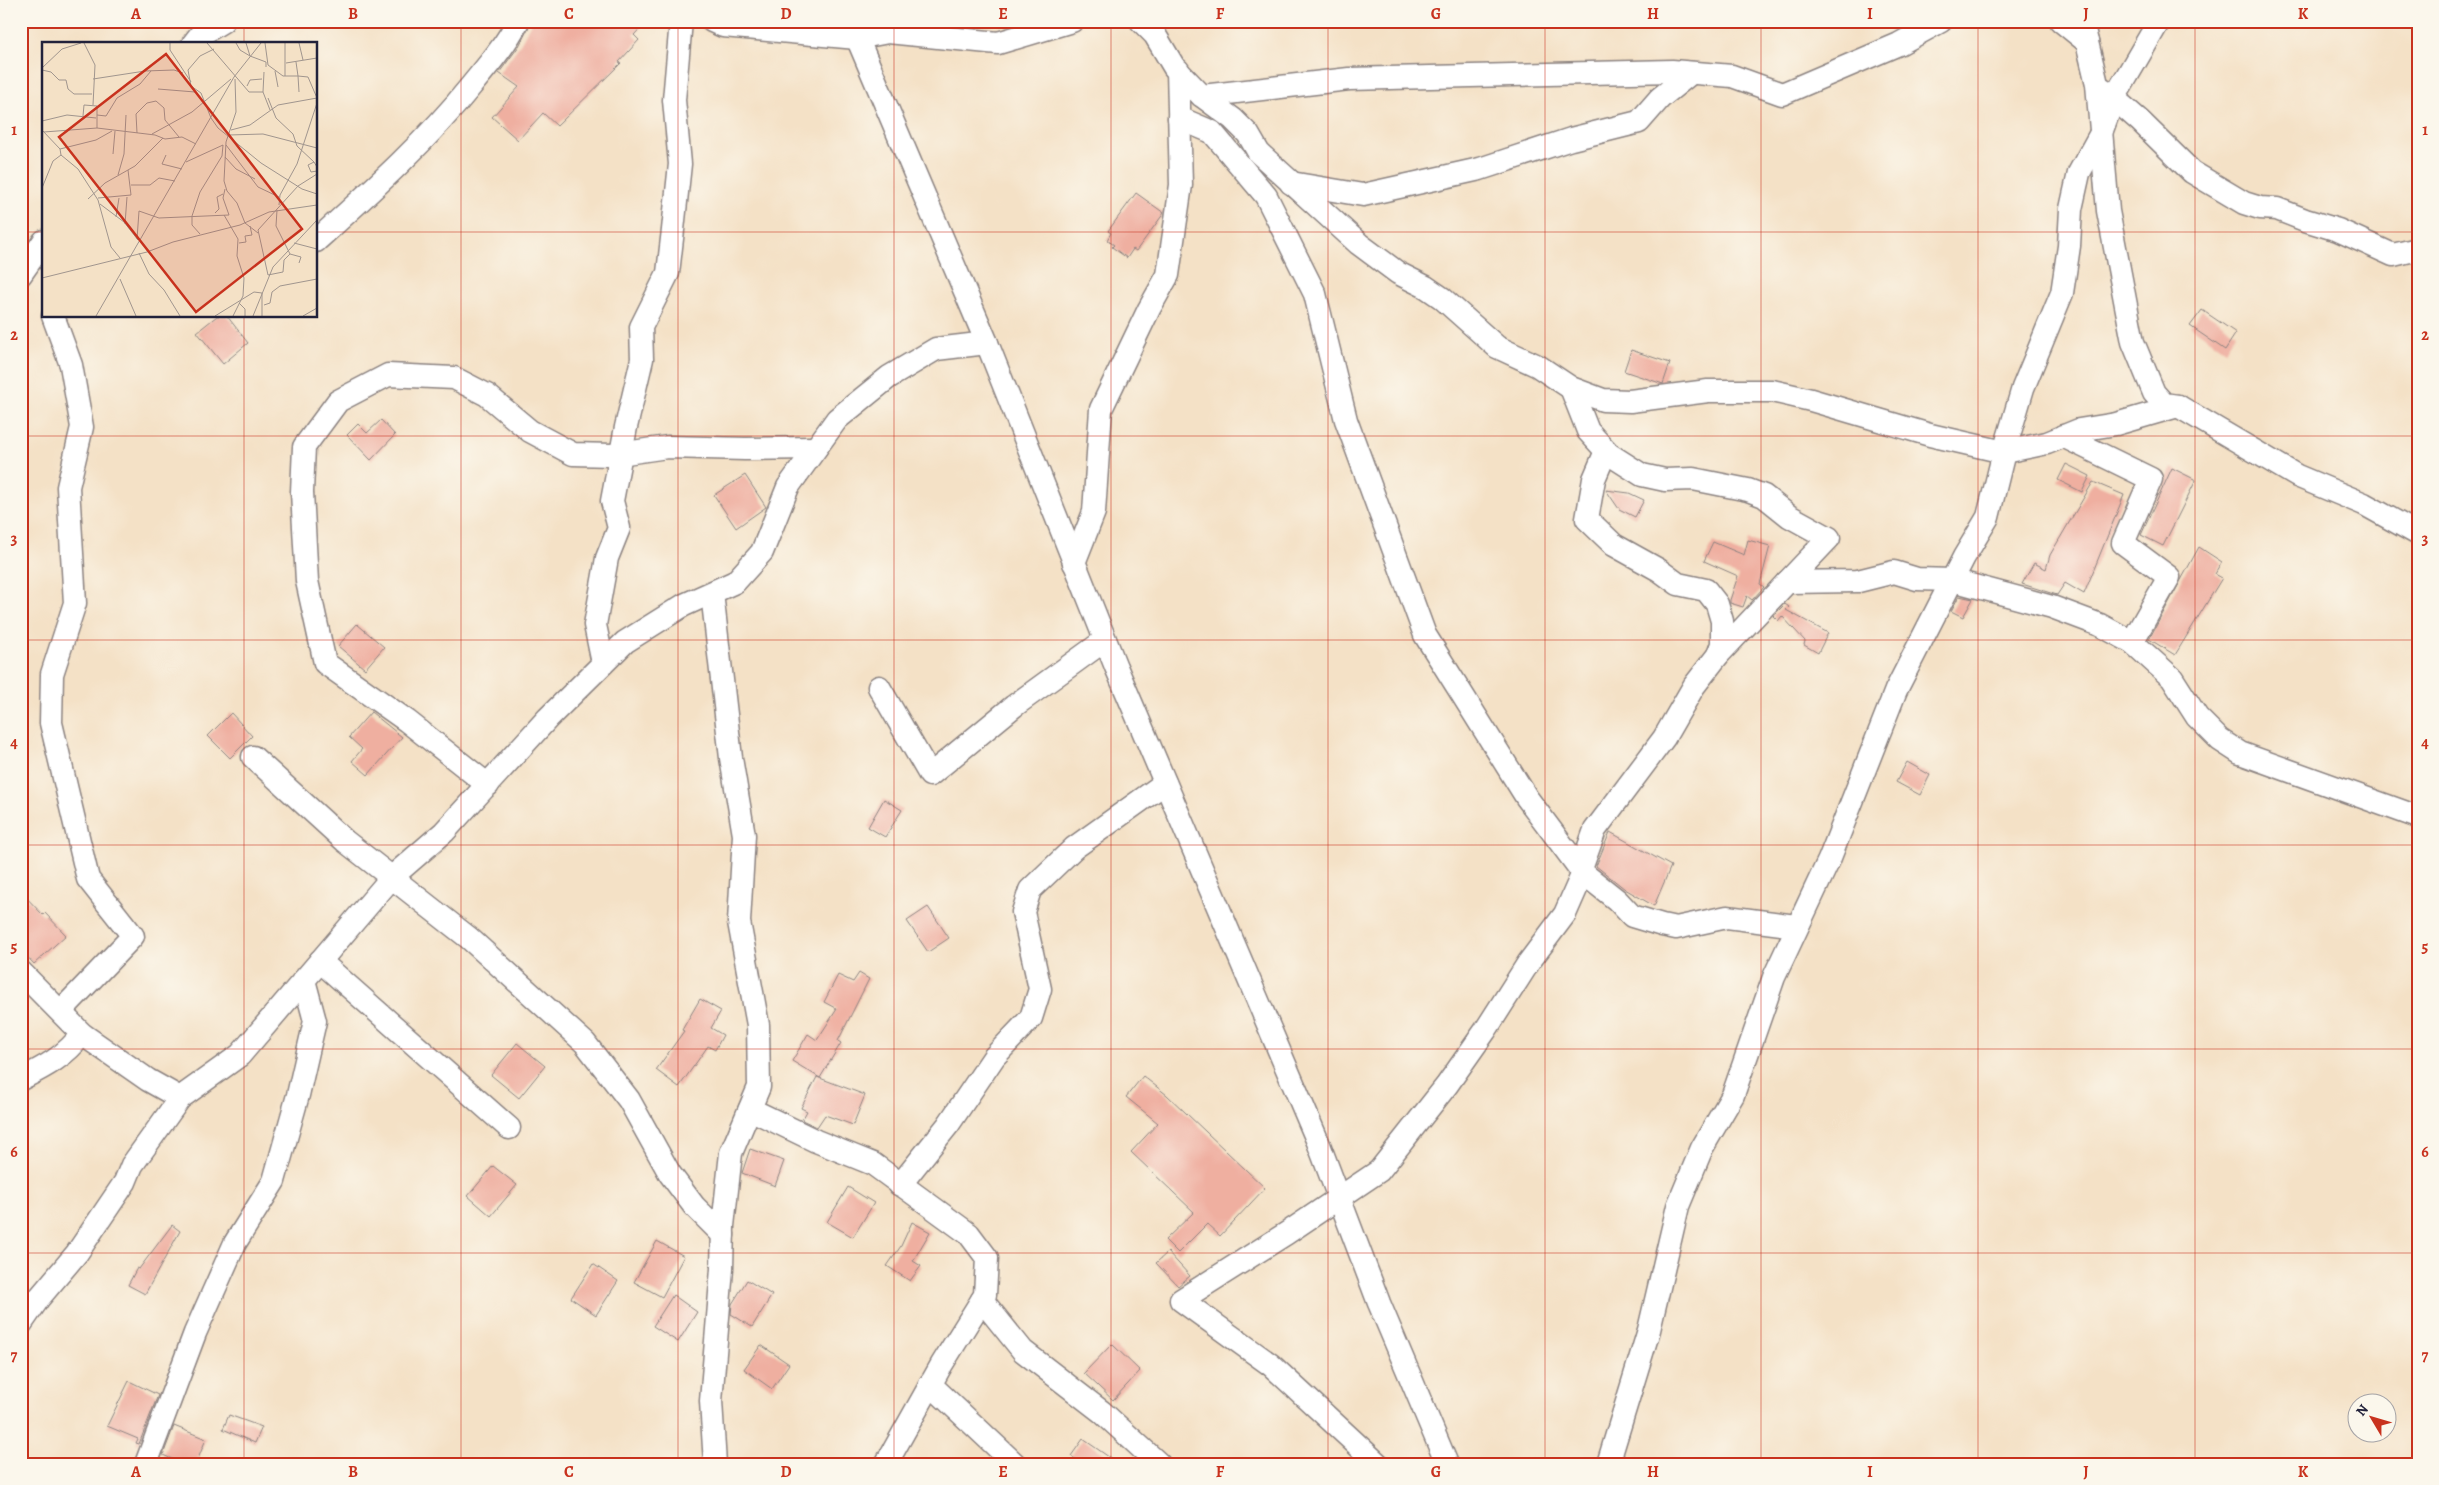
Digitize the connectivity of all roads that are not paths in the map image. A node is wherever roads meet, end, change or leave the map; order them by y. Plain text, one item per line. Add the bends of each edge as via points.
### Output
1 (223, 21) edge
2 (518, 21) edge
3 (681, 21) edge
4 (712, 21) edge
5 (1072, 21) edge
6 (1141, 21) edge
7 (1941, 21) edge
8 (2061, 21) edge
9 (2159, 21) edge
10 (853, 30) edge
11 (2084, 32) edge
12 (194, 42) edge
13 (1178, 70) junction
14 (1691, 73) junction
15 (2097, 84) junction
16 (1202, 96) junction
17 (2113, 100) junction
18 (1179, 118) junction
19 (2101, 133) junction
20 (1290, 183) junction
21 (318, 239) edge
22 (42, 245) edge
23 (2418, 249) edge
24 (21, 274) edge
25 (54, 318) edge
26 (987, 343) junction
27 (1571, 388) junction
28 (2178, 406) junction
29 (2063, 436) junction
30 (816, 448) junction
31 (1606, 451) junction
32 (2004, 452) junction
33 (620, 454) junction
34 (2418, 534) edge
35 (1074, 563) junction
36 (1952, 580) junction
37 (1787, 582) junction
38 (712, 593) junction
39 (1105, 640) junction
40 (2132, 642) junction
41 (1718, 655) junction
42 (603, 663) junction
43 (879, 687) dead end
44 (253, 757) dead end
45 (1165, 783) junction
46 (488, 785) junction
47 (2418, 817) edge
48 (1583, 873) junction
49 (392, 878) junction
50 (1796, 926) junction
51 (320, 961) junction
52 (21, 972) edge
53 (304, 980) junction
54 (61, 1011) junction
55 (82, 1034) junction
56 (21, 1079) edge
57 (180, 1098) junction
58 (750, 1109) junction
59 (509, 1128) dead end
60 (900, 1185) junction
61 (1339, 1197) junction
62 (723, 1235) junction
63 (982, 1300) junction
64 (21, 1324) edge
65 (930, 1384) junction
66 (146, 1464) edge
67 (715, 1464) edge
68 (886, 1464) edge
69 (1015, 1464) edge
70 (1159, 1464) edge
71 (1378, 1464) edge
72 (1447, 1464) edge
73 (1608, 1464) edge

1 - 12 street
2 - 21 street via 506,44 449,114
3 - 33 street via 674,100 680,164 668,273 641,327 642,359
4 - 10 street via 723,26
5 - 10 street via 998,43
6 - 13 street via 1155,35
7 - 14 street via 1899,44 1782,94 1732,76
8 - 11 street
9 - 17 street
10 - 26 street
11 - 15 street
13 - 16 street
13 - 18 street
14 - 16 street via 1349,79
14 - 20 street via 1660,98 1639,122 1571,139 1480,169 1363,195
15 - 17 street
15 - 19 street
16 - 20 street via 1233,119 1248,134 1259,153
17 - 19 street
17 - 23 street via 2140,121 2192,172 2244,203 2277,209 2338,230 2393,255
18 - 35 street via 1181,185 1168,275 1101,408 1094,512
18 - 48 street via 1212,132 1266,196 1315,294 1346,420 1425,634 1527,798
19 - 28 street via 2108,211 2133,342 2154,393 2164,404
19 - 32 street via 2079,173 2071,209 2062,294 2023,388
20 - 27 street via 1359,244 1398,274 1442,298 1497,347 1538,366
22 - 24 street
25 - 54 street via 71,365 82,427 68,487 75,603 52,674 51,724 88,879 133,936
26 - 30 street via 936,349 888,378 836,419
26 - 35 street
27 - 31 street via 1588,431
27 - 32 street via 1603,400 1630,401 1708,391 1772,391 1930,436
28 - 29 street
28 - 34 street via 2297,476 2364,504
29 - 32 street via 2047,443
29 - 40 street via 2151,479 2123,542 2169,577
30 - 33 street via 667,447
30 - 38 street via 788,486 762,552 735,582
31 - 37 street via 1642,474 1665,480 1693,479 1764,496 1789,516 1829,538
31 - 41 street via 1594,479 1587,519 1614,545 1678,584 1706,590 1717,604 1722,621 1722,644
32 - 36 street via 1988,517
33 - 42 street via 612,501 619,528 607,558 595,625
33 - 46 street via 572,454 530,431 486,395 454,378 388,375 338,401 304,447 302,492 307,582 325,663
35 - 39 street
36 - 37 street via 1917,579 1894,572 1858,581
36 - 40 street via 2052,607 2100,625
36 - 50 street via 1896,690 1829,860
37 - 41 street
38 - 42 street via 625,642
38 - 58 street via 731,758 744,835 739,922 758,1025 759,1087
39 - 43 street via 1014,706 930,775
39 - 45 street
40 - 47 street via 2172,678 2197,717 2240,754
41 - 48 street via 1694,686 1664,738 1595,830 1582,866
42 - 46 street
44 - 49 street via 344,841
45 - 60 street via 1074,848 1030,890 1023,912 1040,989 1031,1018 994,1056 948,1125
45 - 61 street
46 - 49 street via 444,832
48 - 50 street via 1618,900 1632,916 1662,925 1676,928 1727,917
48 - 61 street via 1565,914 1446,1085 1379,1171
49 - 51 street
49 - 62 street via 469,938 585,1043 629,1100 670,1174 694,1206
50 - 73 street via 1774,976 1734,1095 1702,1148 1678,1206 1649,1330
51 - 53 street
51 - 59 street
52 - 54 street
53 - 57 street via 240,1055
53 - 66 street via 315,1022 274,1181 235,1242 195,1333
54 - 55 street
55 - 56 street via 72,1048 49,1065
55 - 57 street
57 - 64 street via 132,1165 125,1182 82,1246
58 - 60 street via 873,1164
58 - 62 street via 731,1152
60 - 63 street via 969,1234 987,1258
61 - 71 street via 1181,1300 1271,1365
61 - 72 street via 1379,1303
62 - 67 street via 711,1401
63 - 65 street
63 - 70 street via 1024,1351 1102,1412
65 - 68 street
65 - 69 street

